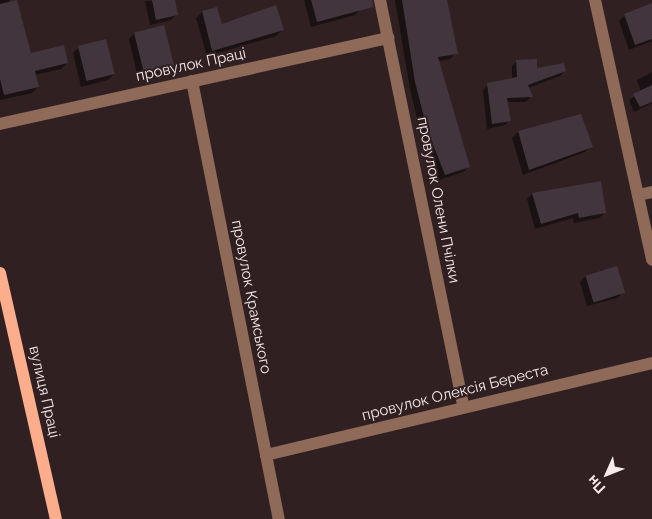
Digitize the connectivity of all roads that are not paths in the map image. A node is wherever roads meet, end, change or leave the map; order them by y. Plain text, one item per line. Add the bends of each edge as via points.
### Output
1 (380, 0) edge
2 (594, 0) edge
3 (389, 38) junction
4 (192, 81) junction
5 (0, 124) edge
6 (652, 192) edge
7 (638, 195) junction
8 (652, 260) edge
9 (0, 273) edge
10 (652, 363) edge
11 (464, 406) junction
12 (266, 455) junction
13 (56, 519) edge
14 (279, 519) edge

1 - 3 street, провулок Олени Пчілки
2 - 7 street
3 - 4 street, провулок Праці
3 - 11 street, провулок Олени Пчілки
4 - 5 street, провулок Праці
4 - 12 street, провулок Крамського
6 - 7 street
7 - 8 street
9 - 13 main road, вулиця Праці
10 - 11 street, провулок Олексія Береста
11 - 12 street, провулок Олексія Береста
12 - 14 street, провулок Крамського

